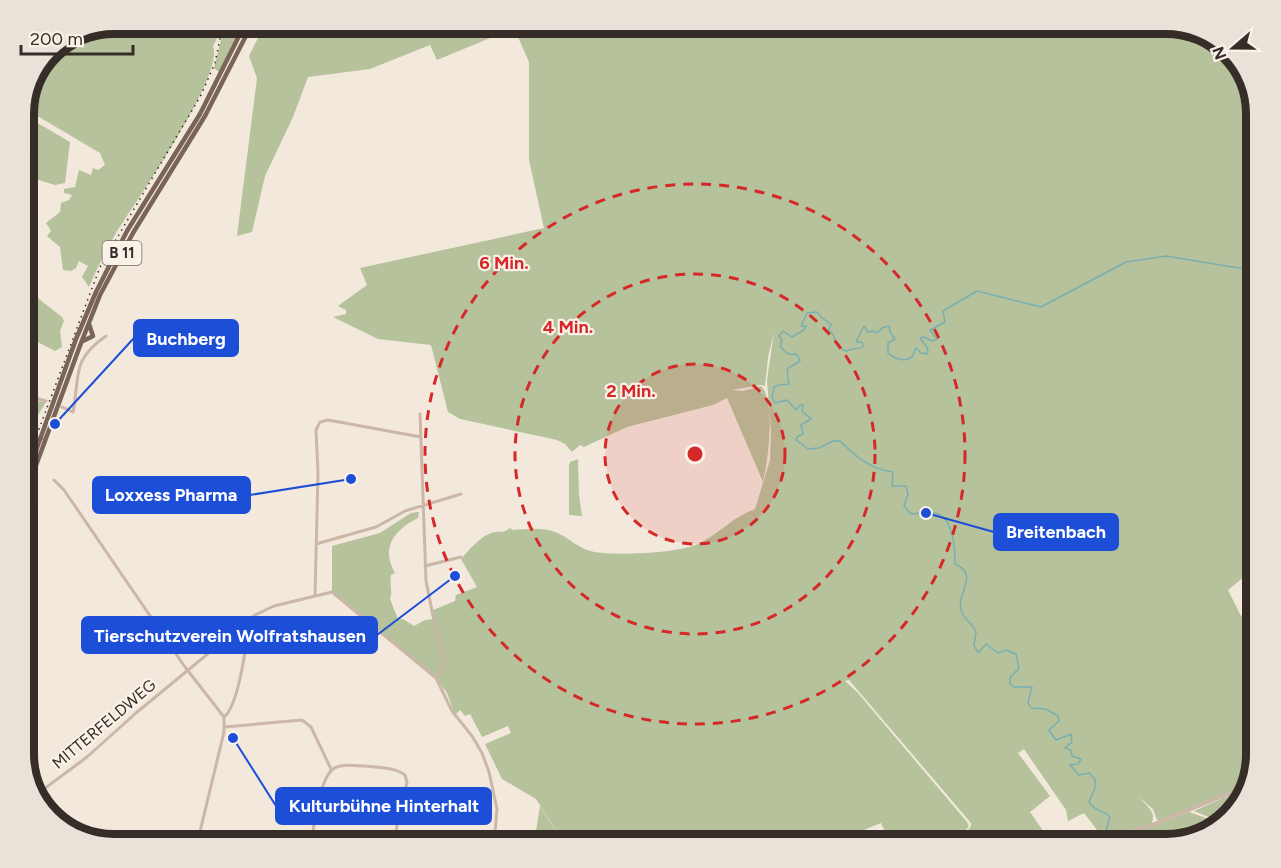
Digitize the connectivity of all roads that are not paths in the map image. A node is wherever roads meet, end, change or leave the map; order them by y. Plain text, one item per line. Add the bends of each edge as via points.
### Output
1 (240, 34) edge
2 (247, 34) edge
3 (89, 322) junction
4 (93, 336) junction
5 (106, 336) dead end
6 (100, 341) junction
7 (81, 343) junction
8 (35, 398) edge
9 (46, 401) dead end
10 (62, 407) dead end
11 (420, 414) dead end
12 (421, 437) junction
13 (41, 438) junction
14 (35, 441) edge
15 (35, 448) edge
16 (36, 453) joint
17 (35, 468) edge
18 (54, 480) dead end
19 (461, 494) dead end
20 (423, 504) junction
21 (316, 544) junction
22 (461, 557) dead end
23 (425, 566) junction
24 (315, 597) junction
25 (246, 621) junction
26 (188, 671) junction
27 (436, 678) junction
28 (224, 717) junction
29 (225, 727) junction
30 (332, 770) junction
31 (43, 789) edge
32 (1238, 790) edge
33 (200, 834) edge
34 (313, 834) edge
35 (395, 834) edge
36 (495, 834) edge
37 (1121, 834) edge

1 - 13 main road, B 11 via 200,114 110,263 76,339
2 - 3 main road, B 11 via 205,116 128,241
3 - 4 main road
3 - 7 main road, B 11
4 - 6 street
4 - 7 main road
5 - 6 street
6 - 10 street via 81,360 73,412
7 - 17 main road, B 11
8 - 9 street
11 - 12 street
12 - 20 street
12 - 21 street via 328,420 320,422 316,430
13 - 14 main road
13 - 16 main road, B 11
15 - 16 main road
18 - 26 street
19 - 20 street
20 - 21 street via 376,527
20 - 23 street
21 - 24 street
22 - 23 street
23 - 27 street via 444,660
24 - 25 street, MITTERFELDWEG via 274,606
24 - 27 street, MITTERFELDWEG via 332,592
25 - 26 street, MITTERFELDWEG
25 - 28 street via 249,625 241,674 230,712
26 - 28 street
26 - 31 street, MITTERFELDWEG
27 - 36 street via 486,763 496,800
28 - 29 street
29 - 30 street via 302,720 311,727
29 - 33 street
30 - 34 street via 324,779
30 - 35 street via 352,765 398,770 405,775 407,782
32 - 37 street

